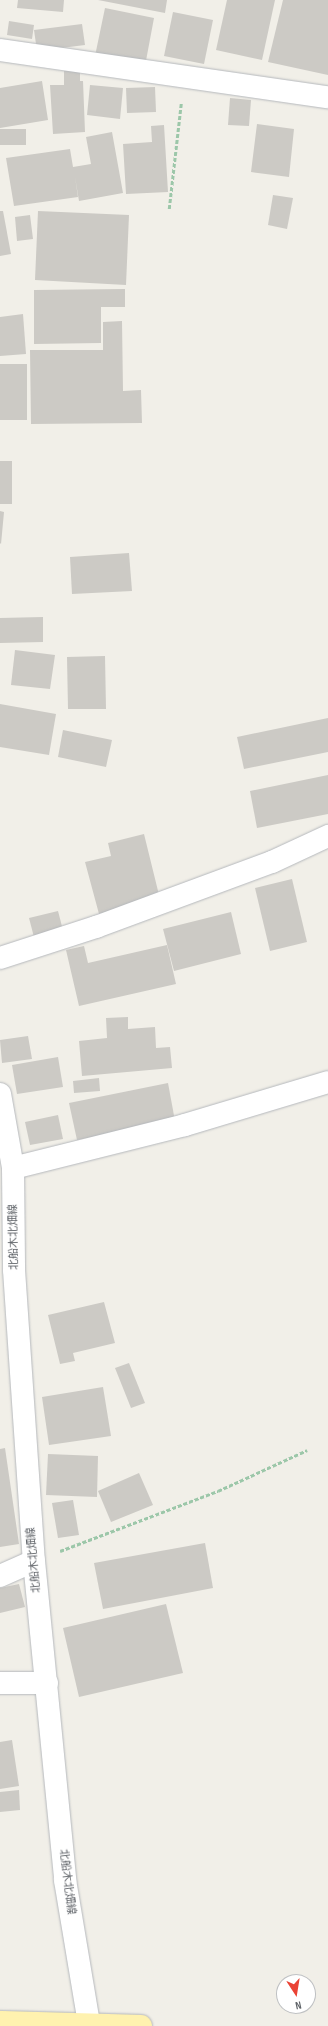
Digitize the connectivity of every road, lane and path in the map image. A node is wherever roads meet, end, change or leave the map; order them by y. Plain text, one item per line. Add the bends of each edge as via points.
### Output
1 (0, 50) edge
2 (184, 76) junction
3 (328, 97) edge
4 (169, 209) dead end
5 (328, 836) edge
6 (0, 958) edge
7 (328, 1082) edge
8 (0, 1094) edge
9 (13, 1168) junction
10 (307, 1450) dead end
11 (34, 1561) junction
12 (0, 1576) edge
13 (0, 1683) edge
14 (47, 1683) junction
15 (0, 2022) edge
16 (89, 2024) junction
17 (141, 2026) edge

1 - 2 street
2 - 3 street
2 - 4 path
5 - 6 street via 272,862 96,927
7 - 9 street via 185,1125
8 - 9 street, 北船木北畑線
9 - 11 street, 北船木北畑線 via 14,1270
10 - 11 path via 218,1491
11 - 12 street
11 - 14 street, 北船木北畑線
13 - 14 street
14 - 16 street, 北船木北畑線 via 65,1880
15 - 16 main road
16 - 17 main road

